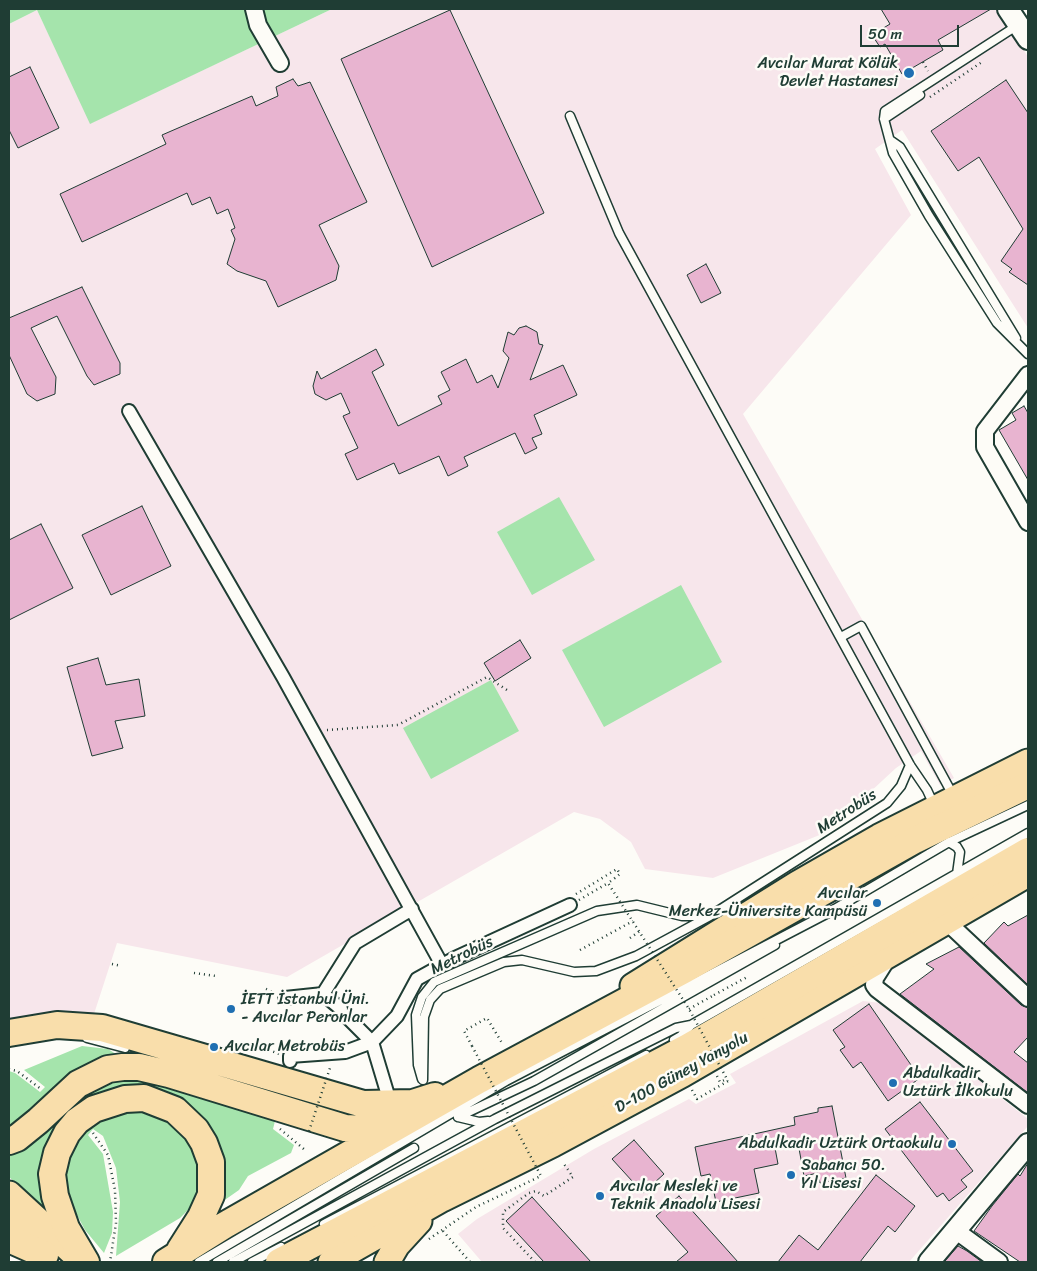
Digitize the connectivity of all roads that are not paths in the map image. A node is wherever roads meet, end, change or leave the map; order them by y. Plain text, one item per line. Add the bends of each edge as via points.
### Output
1 (254, 9) edge
2 (1019, 25) edge
3 (280, 63) dead end
4 (570, 116) dead end
5 (890, 140) junction
6 (1026, 352) edge
7 (1028, 375) edge
8 (129, 410) dead end
9 (1028, 522) edge
10 (841, 637) junction
11 (1028, 762) edge
12 (910, 765) junction
13 (1028, 785) edge
14 (945, 803) junction
15 (1028, 805) edge
16 (1028, 833) edge
17 (949, 842) junction
18 (1028, 852) edge
19 (957, 874) junction
20 (1028, 874) edge
21 (570, 906) road end
22 (412, 909) junction
23 (830, 912) junction
24 (710, 916) junction
25 (946, 921) junction
26 (892, 954) junction
27 (442, 964) junction
28 (323, 994) junction
29 (285, 998) dead end
30 (1028, 998) edge
31 (595, 1017) junction
32 (691, 1026) junction
33 (9, 1033) edge
34 (76, 1036) dead end
35 (38, 1037) dead end
36 (9, 1042) edge
37 (372, 1042) junction
38 (664, 1045) dead end
39 (134, 1050) dead end
40 (655, 1050) dead end
41 (290, 1061) dead end
42 (479, 1080) junction
43 (387, 1092) dead end
44 (1028, 1105) edge
45 (495, 1119) junction
46 (400, 1126) junction
47 (9, 1141) edge
48 (1028, 1144) edge
49 (407, 1168) junction
50 (9, 1194) edge
51 (442, 1199) junction
52 (9, 1223) edge
53 (313, 1230) dead end
54 (955, 1230) junction
55 (9, 1239) edge
56 (283, 1253) edge
57 (49, 1259) edge
58 (180, 1260) edge
59 (85, 1262) edge
60 (217, 1262) edge
61 (233, 1262) edge
62 (252, 1262) edge
63 (331, 1262) edge
64 (386, 1262) edge
65 (929, 1262) edge
66 (999, 1262) edge

1 - 3 street via 258,25
2 - 5 lane via 885,115
4 - 10 lane via 619,233
5 - 6 lane via 900,147
5 - 6 lane via 893,153 928,216 997,323
7 - 9 street via 985,431 985,447
8 - 22 street
10 - 12 lane
10 - 14 lane via 861,626
11 - 14 main road
12 - 14 lane via 927,790
12 - 24 lane, Metrobüs via 901,786 887,804
13 - 31 highway via 914,840
14 - 31 main road via 751,910 626,991
15 - 17 lane
16 - 19 lane
17 - 19 lane via 960,852
17 - 23 lane
18 - 56 highway via 688,1047
19 - 32 lane
20 - 25 main road, D-100 Güney Yanyolu
21 - 27 street
22 - 27 street
22 - 28 street via 355,943
23 - 45 lane via 534,1081 458,1117 479,1122
23 - 58 lane via 506,1081
24 - 24 lane, Metrobüs via 682,916 637,905 597,911 434,982 422,997 416,1015 418,1066 423,1080 424,1016 430,1000 440,989 504,962 522,960 574,972 596,971 636,956
25 - 26 main road, D-100 Güney Yanyolu
25 - 30 street
26 - 44 street via 875,978 877,989
26 - 51 main road, D-100 Güney Yanyolu via 675,1078
27 - 37 street via 417,979 397,1016
28 - 29 street
28 - 37 street
31 - 42 highway
32 - 38 lane
32 - 45 lane via 676,1028
33 - 42 highway via 57,1025 102,1028 168,1052 362,1104 413,1103
34 - 39 lane
35 - 36 lane
37 - 41 street via 345,1052 290,1056
37 - 43 street
40 - 53 lane
42 - 46 highway
45 - 49 lane
46 - 47 highway via 365,1130 345,1128 169,1074 123,1067 108,1069 78,1084 38,1121
46 - 58 highway via 225,1225
48 - 54 street
49 - 60 lane via 414,1148
49 - 61 lane
50 - 59 main road
51 - 63 main road, D-100 Güney Yanyolu
51 - 64 main road via 408,1231
52 - 57 main road
54 - 65 street
54 - 66 street
55 - 57 highway
56 - 62 lane
58 - 59 highway via 208,1205 212,1185 204,1143 196,1130 175,1110 144,1098 125,1098 94,1109 77,1121 57,1153 52,1174 55,1196 66,1228

